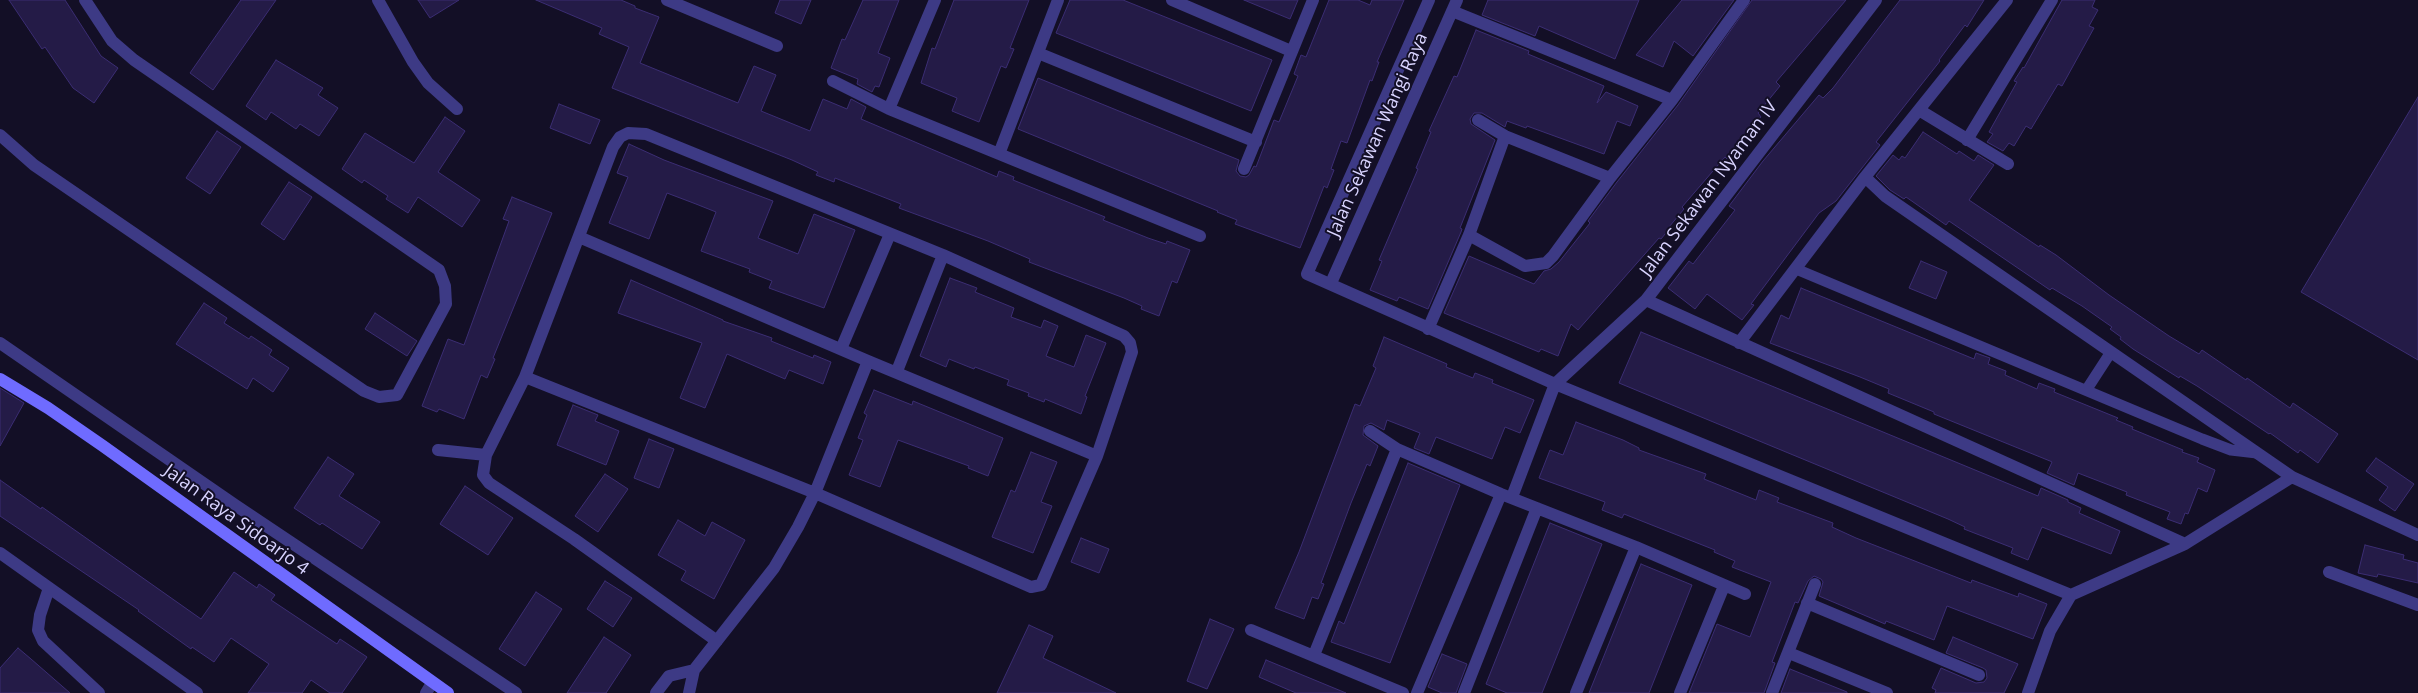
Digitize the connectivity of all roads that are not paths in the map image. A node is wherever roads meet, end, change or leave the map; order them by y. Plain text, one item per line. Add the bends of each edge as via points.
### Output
1 (85, 0) edge
2 (378, 0) edge
3 (667, 0) edge
4 (936, 0) edge
5 (1058, 0) edge
6 (1172, 0) edge
7 (1313, 0) edge
8 (1429, 0) edge
9 (1744, 0) edge
10 (1876, 0) edge
11 (2007, 0) edge
12 (2052, 0) edge
13 (1454, 5) edge
14 (777, 46) dead end
15 (1291, 51) junction
16 (1038, 53) junction
17 (833, 81) dead end
18 (1672, 100) junction
19 (457, 109) dead end
20 (889, 109) junction
21 (1919, 110) junction
22 (1478, 120) dead end
23 (0, 135) edge
24 (1506, 136) junction
25 (1967, 140) junction
26 (1256, 142) junction
27 (999, 154) junction
28 (2008, 164) dead end
29 (1244, 170) dead end
30 (1610, 178) junction
31 (1865, 178) junction
32 (890, 234) junction
33 (1469, 235) junction
34 (1200, 236) dead end
35 (579, 237) junction
36 (943, 255) junction
37 (1796, 269) junction
38 (1331, 284) junction
39 (1646, 300) junction
40 (1428, 330) junction
41 (1739, 343) junction
42 (0, 344) edge
43 (841, 349) junction
44 (2111, 352) junction
45 (868, 361) junction
46 (897, 371) junction
47 (525, 377) junction
48 (0, 379) edge
49 (1554, 384) junction
50 (2087, 389) junction
51 (1370, 431) dead end
52 (1397, 449) junction
53 (438, 450) dead end
54 (2259, 453) junction
55 (486, 455) junction
56 (1097, 456) junction
57 (2292, 477) junction
58 (815, 494) junction
59 (1506, 496) junction
60 (1537, 508) junction
61 (2418, 535) edge
62 (2185, 544) junction
63 (1636, 547) junction
64 (0, 553) edge
65 (2330, 572) dead end
66 (1815, 584) dead end
67 (1724, 586) junction
68 (49, 588) junction
69 (1745, 594) dead end
70 (2071, 594) junction
71 (1806, 603) junction
72 (2418, 605) edge
73 (1251, 630) dead end
74 (717, 642) junction
75 (1789, 653) junction
76 (1314, 655) junction
77 (694, 670) junction
78 (1979, 675) dead end
79 (429, 688) edge
80 (99, 693) edge
81 (197, 693) edge
82 (448, 693) edge
83 (516, 693) edge
84 (656, 693) edge
85 (689, 693) edge
86 (1403, 693) edge
87 (1417, 693) edge
88 (1464, 693) edge
89 (1576, 693) edge
90 (1680, 693) edge
91 (1772, 693) edge
92 (1887, 693) edge
93 (2028, 693) edge

1 - 23 street via 112,41 134,60 439,270 445,286 446,304 397,395 379,397 364,391 34,165
2 - 19 street via 428,83
3 - 14 street
4 - 20 street
5 - 16 street
6 - 15 street
7 - 15 street
8 - 38 street, Jalan Sekawan Wangi Raya via 1307,274
9 - 18 street
10 - 39 street, Jalan Sekawan Nyaman IV
11 - 21 street
12 - 25 street
13 - 18 street
13 - 38 street, Jalan Sekawan Wangi Raya
15 - 26 street
16 - 26 street
16 - 27 street
17 - 20 street
18 - 30 street
20 - 27 street
21 - 25 street
21 - 31 street
22 - 24 street
24 - 30 street
24 - 33 street
25 - 28 street
26 - 29 street
27 - 34 street
30 - 33 street via 1546,263 1525,266
31 - 37 street
31 - 44 street via 1885,196
32 - 35 street via 646,134 628,133 620,137 613,147
32 - 36 street
32 - 43 street
33 - 40 street
35 - 43 street
35 - 47 street
36 - 46 street
36 - 56 street via 1124,336 1130,343 1132,352
37 - 41 street
37 - 50 lane
38 - 40 street
39 - 41 street
39 - 49 street, Jalan Sekawan Nyaman IV
40 - 49 street
41 - 62 street
42 - 83 street
43 - 45 street
44 - 50 lane
44 - 54 street
45 - 46 street
45 - 58 street
46 - 56 street
47 - 55 street
47 - 58 street
48 - 79 street, Jalan Raya Sidoarjo 4 via 103,446
49 - 59 street
49 - 70 street
50 - 54 lane via 2231,450
51 - 52 street
52 - 59 street
52 - 76 street
53 - 55 street
54 - 57 street
55 - 74 street via 483,475 489,483 574,539
56 - 58 street via 1041,585 1031,587
57 - 61 street
57 - 62 street
58 - 74 street via 774,568
59 - 60 street
59 - 87 street
60 - 63 street
60 - 88 street
62 - 70 street
63 - 67 street
63 - 89 street
64 - 68 street
65 - 72 street
66 - 71 street
67 - 69 street
67 - 90 street
68 - 80 street via 38,630 43,641
68 - 81 street
70 - 93 street via 2050,631
71 - 75 street
71 - 78 street
73 - 76 street
74 - 77 street
75 - 91 street
75 - 92 street
76 - 86 street
77 - 84 street via 669,676
77 - 85 street
79 - 82 street, Jalan Raya Sidoarjo 4

